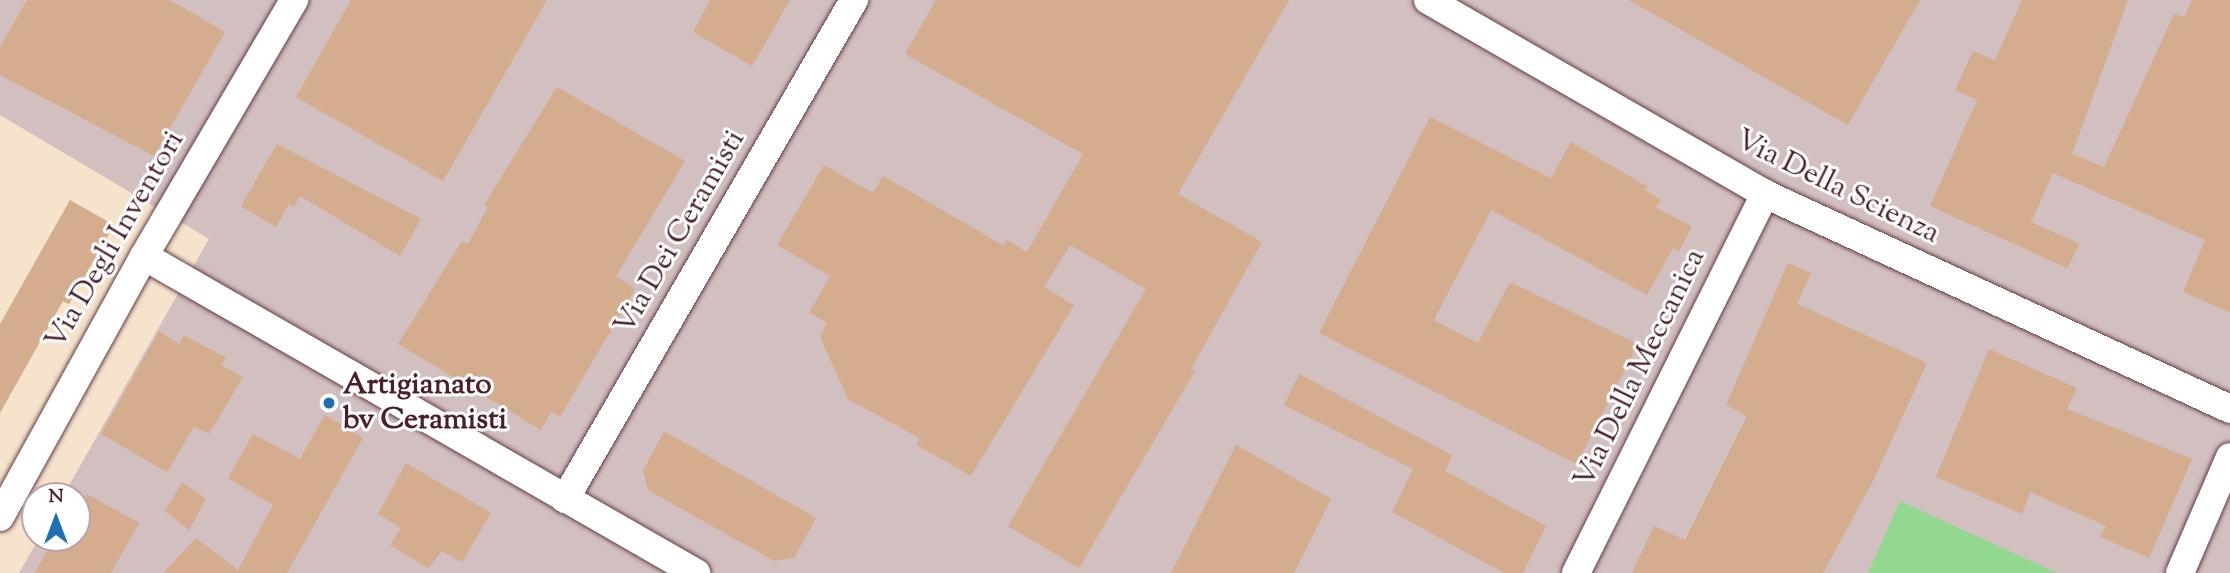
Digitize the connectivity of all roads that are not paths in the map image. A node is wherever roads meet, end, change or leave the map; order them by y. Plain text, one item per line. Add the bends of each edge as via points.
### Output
1 (294, 0) edge
2 (854, 0) edge
3 (1428, 0) edge
4 (1765, 194) junction
5 (144, 256) junction
6 (2230, 409) edge
7 (2230, 457) edge
8 (565, 499) junction
9 (0, 517) edge
10 (696, 573) edge
11 (1576, 573) edge
12 (2180, 573) edge

1 - 5 street, Via Degli Inventori
2 - 8 street, Via Dei Ceramisti
3 - 4 street, Via Della Scienza
4 - 6 street, Via Della Scienza
4 - 11 street, Via Della Meccanica
5 - 8 street
5 - 9 street, Via Degli Inventori
7 - 12 street
8 - 10 street

